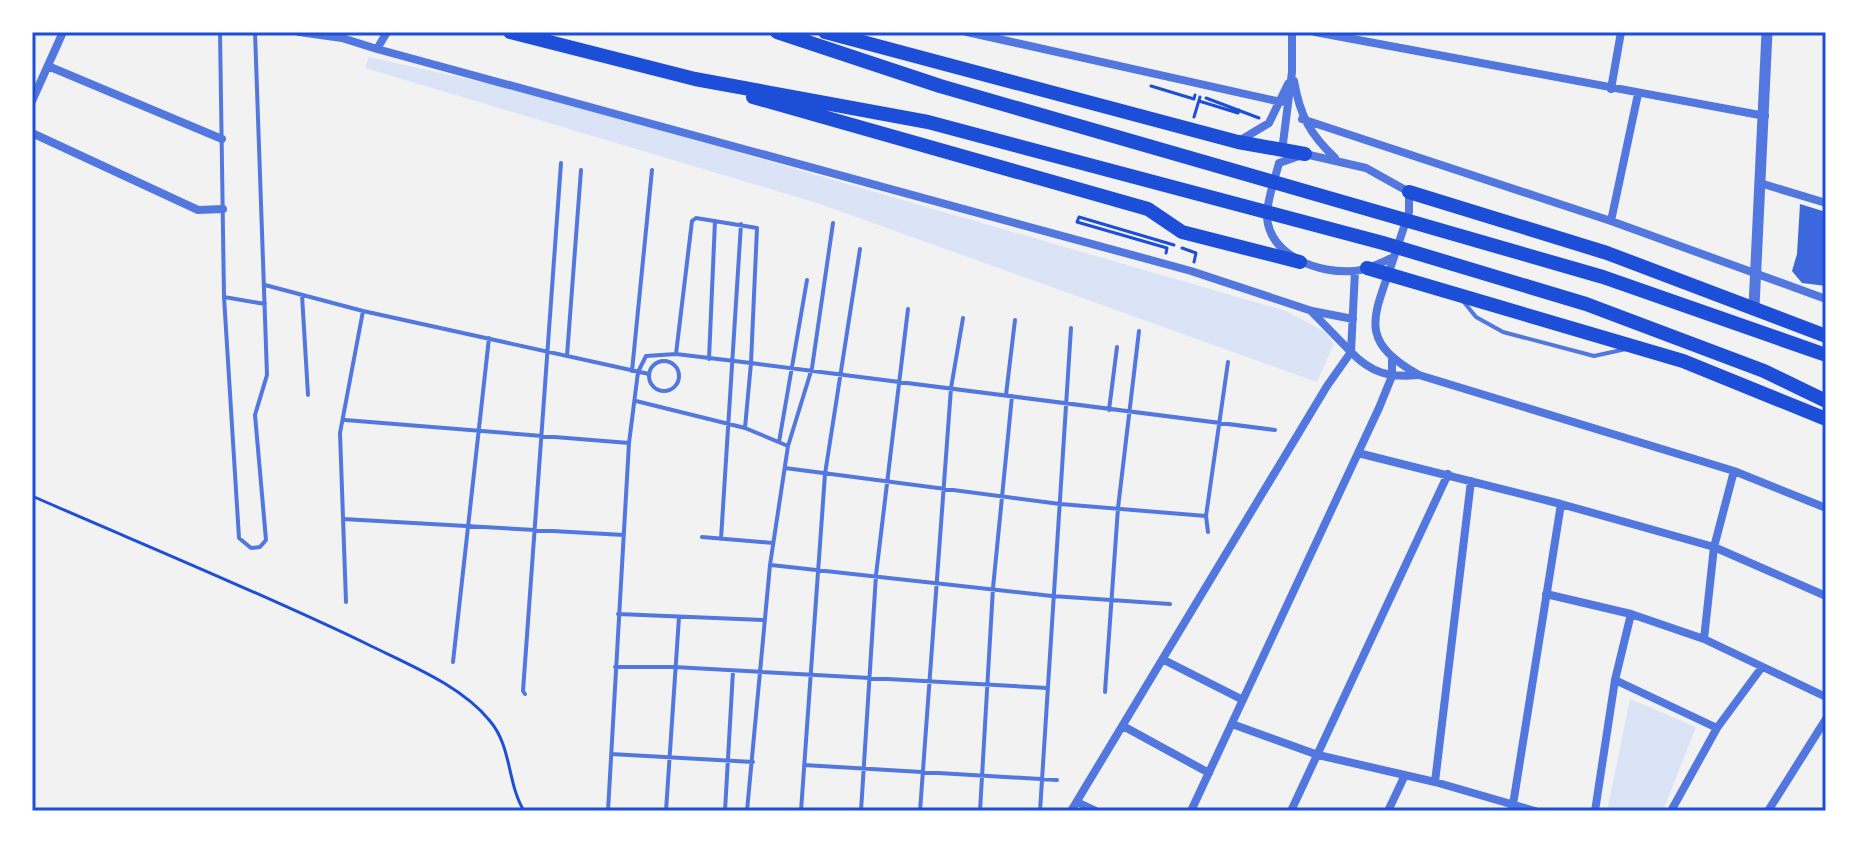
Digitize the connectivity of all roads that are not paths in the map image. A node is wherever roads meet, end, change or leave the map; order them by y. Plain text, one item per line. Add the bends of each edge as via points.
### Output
1 (63, 32) edge
2 (220, 32) edge
3 (255, 32) edge
4 (299, 32) edge
5 (387, 32) edge
6 (510, 32) edge
7 (777, 32) edge
8 (825, 32) edge
9 (967, 32) edge
10 (1292, 32) edge
11 (1315, 32) edge
12 (1621, 32) edge
13 (1767, 32) edge
14 (377, 49) junction
15 (48, 66) junction
16 (1292, 72) junction
17 (695, 79) junction
18 (1611, 89) junction
19 (1638, 94) junction
20 (32, 101) edge
21 (1281, 102) junction
22 (1765, 116) junction
23 (1302, 119) junction
24 (32, 133) edge
25 (222, 139) junction
26 (1238, 142) junction
27 (1283, 148) junction
28 (1305, 154) junction
29 (1336, 159) junction
30 (561, 163) dead end
31 (1279, 163) junction
32 (581, 170) dead end
33 (652, 170) dead end
34 (1760, 183) junction
35 (1409, 192) junction
36 (1826, 203) edge
37 (223, 209) junction
38 (715, 221) junction
39 (1611, 221) junction
40 (833, 223) dead end
41 (741, 224) junction
42 (860, 249) dead end
43 (1394, 257) junction
44 (1300, 262) junction
45 (1361, 269) junction
46 (1755, 273) junction
47 (1388, 276) junction
48 (807, 280) dead end
49 (265, 285) junction
50 (302, 295) junction
51 (1458, 296) junction
52 (224, 297) junction
53 (1826, 299) edge
54 (266, 304) junction
55 (1754, 307) junction
56 (908, 309) dead end
57 (363, 311) junction
58 (1312, 311) junction
59 (963, 318) dead end
60 (1353, 319) junction
61 (1015, 320) dead end
62 (1071, 328) dead end
63 (1139, 331) dead end
64 (1826, 336) edge
65 (489, 338) junction
66 (1117, 347) dead end
67 (1633, 347) junction
68 (547, 351) junction
69 (1351, 352) junction
70 (676, 354) junction
71 (1826, 355) edge
72 (567, 356) junction
73 (709, 359) junction
74 (1392, 360) junction
75 (731, 361) junction
76 (1228, 362) dead end
77 (751, 363) junction
78 (793, 367) junction
79 (812, 368) junction
80 (635, 372) junction
81 (841, 373) junction
82 (649, 374) junction
83 (1419, 375) junction
84 (1392, 376) junction
85 (898, 382) junction
86 (951, 388) junction
87 (308, 395) dead end
88 (1006, 395) junction
89 (1012, 396) junction
90 (636, 401) junction
91 (1826, 401) edge
92 (1068, 404) junction
93 (1109, 410) junction
94 (1128, 412) junction
95 (1826, 419) edge
96 (345, 420) junction
97 (728, 423) junction
98 (1217, 423) junction
99 (745, 428) junction
100 (1275, 430) dead end
101 (478, 432) junction
102 (542, 437) junction
103 (779, 442) junction
104 (629, 443) junction
105 (788, 446) junction
106 (1358, 453) junction
107 (785, 468) junction
108 (1734, 471) junction
109 (825, 474) junction
110 (1448, 474) junction
111 (1471, 481) junction
112 (885, 482) junction
113 (943, 489) junction
114 (1000, 495) junction
115 (1060, 504) junction
116 (1561, 504) junction
117 (1118, 508) junction
118 (1826, 508) edge
119 (1206, 516) junction
120 (343, 519) junction
121 (469, 526) junction
122 (533, 529) junction
123 (1208, 532) dead end
124 (624, 535) junction
125 (702, 537) dead end
126 (721, 539) junction
127 (773, 543) junction
128 (1714, 547) junction
129 (770, 565) junction
130 (816, 568) junction
131 (876, 575) junction
132 (935, 581) junction
133 (993, 588) junction
134 (1546, 594) junction
135 (1052, 596) junction
136 (1826, 596) edge
137 (1114, 600) junction
138 (346, 602) dead end
139 (1170, 604) dead end
140 (618, 614) junction
141 (1631, 614) junction
142 (679, 617) junction
143 (763, 620) junction
144 (1704, 639) junction
145 (1164, 660) junction
146 (453, 662) dead end
147 (615, 667) junction
148 (674, 667) junction
149 (1762, 667) junction
150 (733, 671) junction
151 (758, 673) junction
152 (810, 674) junction
153 (869, 678) junction
154 (1615, 680) junction
155 (929, 682) junction
156 (987, 686) junction
157 (1047, 688) junction
158 (1105, 692) dead end
159 (525, 694) dead end
160 (1826, 697) edge
161 (1243, 700) junction
162 (1826, 719) edge
163 (1232, 724) junction
164 (1123, 726) junction
165 (1717, 728) junction
166 (611, 754) junction
167 (1318, 755) junction
168 (670, 758) junction
169 (728, 760) junction
170 (753, 762) junction
171 (804, 765) junction
172 (864, 766) junction
173 (922, 771) junction
174 (1209, 773) junction
175 (1405, 775) junction
176 (983, 776) junction
177 (1041, 779) junction
178 (1057, 780) dead end
179 (1435, 782) junction
180 (1077, 802) junction
181 (1513, 808) edge
182 (608, 811) edge
183 (666, 811) edge
184 (725, 811) edge
185 (747, 811) edge
186 (801, 811) edge
187 (861, 811) edge
188 (920, 811) edge
189 (980, 811) edge
190 (1040, 811) edge
191 (1071, 811) edge
192 (1096, 811) edge
193 (1191, 811) edge
194 (1291, 811) edge
195 (1388, 811) edge
196 (1535, 811) edge
197 (1595, 811) edge
198 (1671, 811) edge
199 (1768, 811) edge

1 - 15 street
2 - 25 lane
3 - 49 lane
4 - 14 street
5 - 14 street
6 - 17 highway
7 - 71 highway via 940,86 1603,277
8 - 26 highway
9 - 21 street
10 - 16 street
11 - 18 street
12 - 18 street
13 - 22 street
14 - 58 street via 1191,271
15 - 20 street
15 - 25 street
16 - 21 street
16 - 23 street
16 - 27 street
17 - 44 highway via 1148,209 1182,232
17 - 91 highway via 928,122 1383,243 1586,304 1764,371
18 - 19 street
19 - 22 street
19 - 39 street
21 - 26 street via 1269,123
22 - 34 street
23 - 29 street
23 - 39 street
24 - 37 street via 198,210
25 - 37 lane
26 - 27 highway
27 - 28 highway
27 - 31 street
28 - 29 street
28 - 31 street
29 - 35 street via 1366,168
30 - 68 lane
31 - 44 street via 1267,218 1277,244
32 - 72 lane
33 - 80 lane
34 - 36 street
34 - 46 street
35 - 43 street via 1409,212
35 - 55 highway via 1607,253
37 - 52 lane
38 - 41 lane
38 - 70 lane via 692,221
38 - 73 lane
39 - 46 street
40 - 79 lane
41 - 75 lane
41 - 77 lane via 757,228
42 - 81 lane
43 - 45 street
43 - 47 street
44 - 45 street
45 - 47 highway
45 - 60 street
46 - 53 street
46 - 55 street
47 - 51 highway
47 - 74 street via 1374,324 1378,341
48 - 78 lane
49 - 50 lane
49 - 54 lane
50 - 57 lane
50 - 87 lane
51 - 67 highway
51 - 67 lane via 1476,317 1503,332 1594,356
52 - 54 lane
52 - 54 lane via 239,538 251,548 266,540 255,415 267,375
55 - 64 highway
56 - 85 lane
57 - 65 lane
57 - 96 lane
58 - 60 street
58 - 69 street
59 - 86 lane
60 - 69 street
61 - 88 lane
62 - 92 lane
63 - 94 lane
65 - 68 lane
65 - 101 lane
66 - 93 lane
67 - 95 highway via 1683,361
68 - 72 lane
68 - 102 lane
69 - 84 street via 1364,365
69 - 145 street
70 - 73 lane
70 - 80 lane via 646,356
72 - 80 lane
73 - 75 lane
74 - 83 street
74 - 84 street
75 - 77 lane
75 - 97 lane
76 - 98 lane
77 - 78 lane
77 - 99 lane
78 - 79 lane
78 - 103 lane
79 - 81 lane
79 - 105 lane
80 - 82 lane
80 - 90 lane
81 - 85 lane
81 - 109 lane
82 - 82 lane via 651,384 663,391 673,388 679,375 667,361 657,362
83 - 84 street
83 - 108 street
84 - 106 street
85 - 86 lane
85 - 112 lane
86 - 88 lane
86 - 113 lane
88 - 89 lane
89 - 92 lane
89 - 114 lane
90 - 97 lane
90 - 104 lane
92 - 93 lane
92 - 115 lane
93 - 94 lane
94 - 98 lane
94 - 117 lane
96 - 101 lane
96 - 120 lane via 340,433
97 - 99 lane
97 - 126 lane
98 - 100 lane
98 - 119 lane
99 - 103 lane
101 - 102 lane
101 - 121 lane
102 - 104 lane
102 - 122 lane
103 - 105 lane
104 - 124 lane
105 - 107 lane
106 - 110 street
106 - 161 street
107 - 109 lane
107 - 127 lane
108 - 118 street
108 - 128 street
109 - 112 lane
109 - 130 lane
110 - 111 street
110 - 167 street
111 - 116 street
111 - 179 street
112 - 113 lane
112 - 131 lane
113 - 114 lane
113 - 132 lane
114 - 115 lane
114 - 133 lane
115 - 117 lane
115 - 135 lane
116 - 128 street
116 - 134 street
117 - 119 lane
117 - 137 lane
119 - 123 lane
120 - 121 lane
120 - 138 lane
121 - 122 lane
121 - 146 lane
122 - 124 lane
122 - 159 lane
124 - 140 lane
125 - 126 lane
126 - 127 lane
127 - 129 lane
128 - 136 street
128 - 144 street
129 - 130 lane
129 - 143 lane
130 - 131 lane
130 - 152 lane
131 - 132 lane
131 - 153 lane
132 - 133 lane
132 - 155 lane
133 - 135 lane
133 - 156 lane
134 - 141 street
134 - 181 street
135 - 137 lane
135 - 157 lane
137 - 139 lane
137 - 158 lane
140 - 142 lane
140 - 147 lane
141 - 144 street
141 - 154 street
142 - 143 lane
142 - 148 lane
143 - 151 lane
144 - 149 street
145 - 161 street
145 - 164 street
147 - 148 lane
147 - 166 lane
148 - 150 lane
148 - 168 lane
149 - 160 street
149 - 165 street
150 - 151 lane
150 - 169 lane
151 - 152 lane
151 - 170 lane
152 - 153 lane
152 - 171 lane
153 - 155 lane
153 - 172 lane
154 - 165 street
154 - 197 street
155 - 156 lane
155 - 173 lane
156 - 157 lane
156 - 176 lane
157 - 177 lane
161 - 163 street
162 - 199 street
163 - 167 street
163 - 174 street
164 - 174 street
164 - 180 street
165 - 198 street
166 - 168 lane
166 - 182 lane
167 - 175 street
167 - 194 street
168 - 169 lane
168 - 183 lane
169 - 170 lane
169 - 184 lane
170 - 185 lane
171 - 172 lane
171 - 186 lane
172 - 173 lane
172 - 187 lane
173 - 176 lane
173 - 188 lane
174 - 193 street
175 - 179 street
175 - 195 street
176 - 177 lane
176 - 189 lane
177 - 178 lane
177 - 190 lane
179 - 181 street
180 - 191 street
180 - 192 street
181 - 196 street

